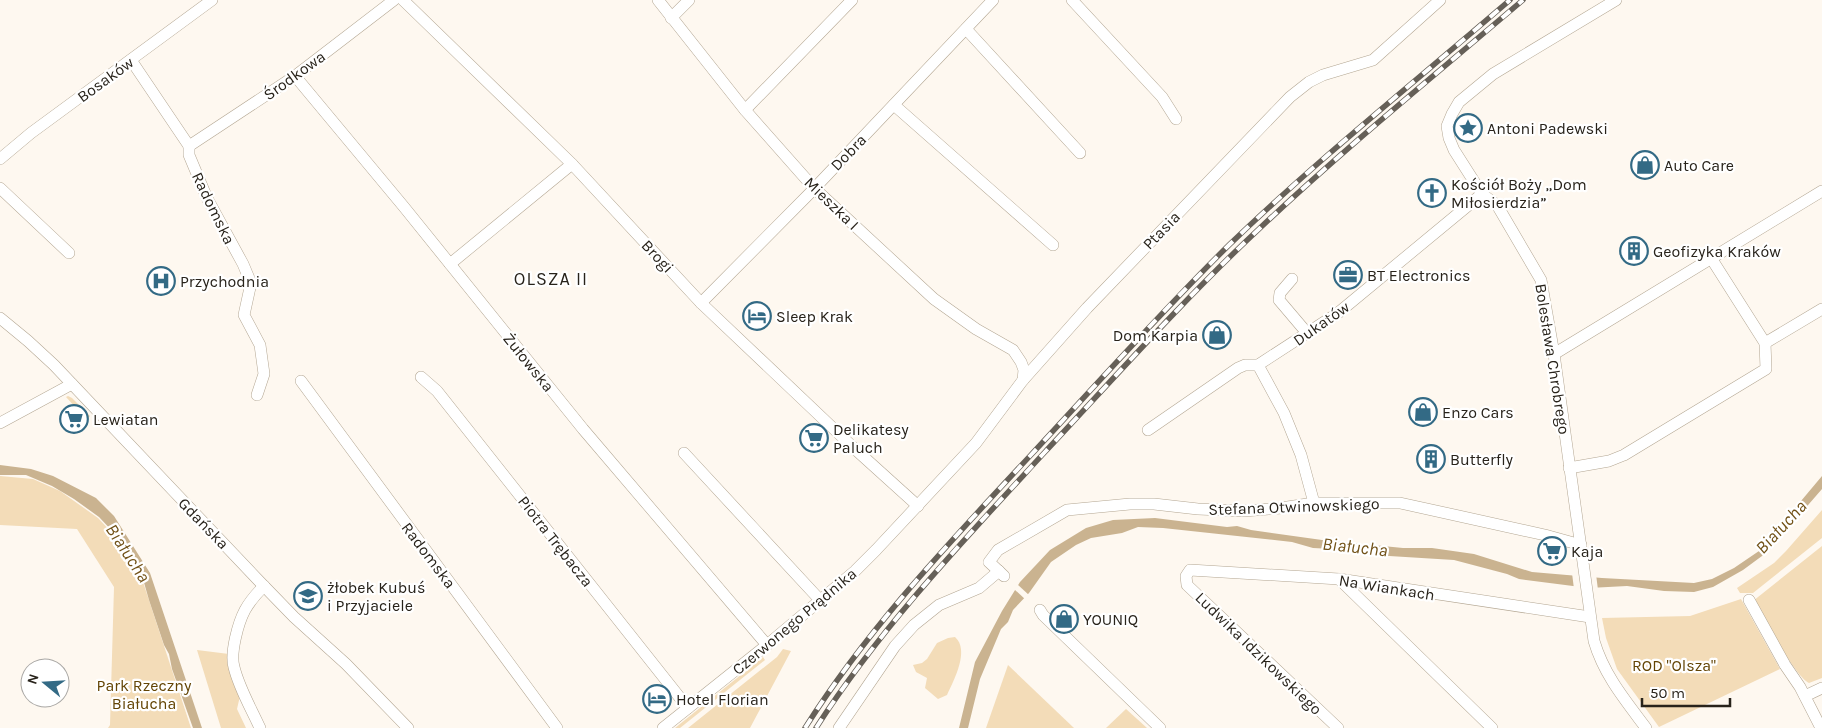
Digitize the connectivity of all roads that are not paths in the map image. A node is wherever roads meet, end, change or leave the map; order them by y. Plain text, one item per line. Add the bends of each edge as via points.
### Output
1 (212, 0) edge
2 (394, 0) edge
3 (403, 0) edge
4 (658, 0) edge
5 (689, 0) edge
6 (852, 0) edge
7 (993, 0) edge
8 (1072, 0) edge
9 (1440, 0) edge
10 (1616, 0) edge
11 (671, 18) junction
12 (966, 29) junction
13 (131, 60) junction
14 (295, 76) junction
15 (894, 105) junction
16 (745, 110) junction
17 (1176, 119) dead end
18 (189, 146) junction
19 (1080, 153) dead end
20 (0, 159) edge
21 (572, 164) junction
22 (0, 188) edge
23 (814, 188) junction
24 (1822, 191) edge
25 (1482, 194) junction
26 (1053, 245) dead end
27 (69, 253) dead end
28 (1711, 258) junction
29 (450, 264) junction
30 (1292, 279) dead end
31 (701, 303) junction
32 (1822, 309) edge
33 (0, 318) edge
34 (1307, 334) junction
35 (1765, 343) junction
36 (1554, 354) junction
37 (1258, 365) junction
38 (421, 377) dead end
39 (1023, 380) junction
40 (301, 381) dead end
41 (72, 384) junction
42 (257, 395) dead end
43 (0, 423) edge
44 (1148, 430) dead end
45 (684, 453) dead end
46 (1569, 468) junction
47 (1314, 503) junction
48 (918, 506) junction
49 (1581, 545) junction
50 (1186, 576) joint
51 (1339, 579) junction
52 (264, 586) junction
53 (820, 600) junction
54 (1748, 600) dead end
55 (1040, 610) dead end
56 (1590, 613) junction
57 (767, 645) junction
58 (1822, 688) edge
59 (1804, 696) junction
60 (688, 708) junction
61 (260, 728) edge
62 (408, 728) edge
63 (557, 728) edge
64 (663, 728) edge
65 (839, 728) edge
66 (1160, 728) edge
67 (1338, 728) edge
68 (1492, 728) edge
69 (1646, 728) edge
70 (1822, 728) edge

1 - 13 street, Bosaków
2 - 14 street, Środkowa
3 - 21 street, Brogi
4 - 11 street, Mieszka I
5 - 11 street
6 - 16 street
7 - 12 street, Dobra
8 - 17 street via 1162,97
9 - 39 street, Ptasia via 1373,60 1323,75 1290,97
10 - 25 street, Bolesława Chrobrego via 1493,74 1459,102 1448,126 1449,138
11 - 16 street, Mieszka I
12 - 15 street, Dobra
12 - 19 street
13 - 18 street, Radomska
13 - 20 street, Bosaków
14 - 18 street, Środkowa
14 - 29 street, Żułowska
15 - 23 street, Dobra
15 - 26 street
16 - 23 street, Mieszka I
18 - 42 street, Radomska via 189,155 207,198 251,283 244,315 260,345 264,374
21 - 29 street
21 - 31 street, Brogi
22 - 27 street
23 - 31 street, Dobra
23 - 39 street, Mieszka I via 934,299 1013,350 1024,370
24 - 28 street
25 - 34 street, Dukatów via 1338,313
25 - 36 street, Bolesława Chrobrego via 1496,205 1541,280
28 - 35 street
28 - 36 street
29 - 57 street, Żułowska via 583,429
30 - 34 street via 1280,292 1279,300
31 - 48 street, Brogi
32 - 35 street
33 - 41 street, Gdańska
34 - 37 street, Dukatów
35 - 46 street via 1766,369 1624,455
36 - 46 street, Bolesława Chrobrego
37 - 44 street, Dukatów via 1238,368
37 - 47 street via 1284,412 1301,455
38 - 60 street, Piotra Trębacza via 437,391
39 - 48 street, Ptasia via 976,443
40 - 63 street, Radomska
41 - 43 street
41 - 52 street, Gdańska
45 - 53 street
46 - 49 street, Bolesława Chrobrego
47 - 49 street, Stefana Otwinowskiego via 1400,503
47 - 65 street, Stefana Otwinowskiego via 1244,511 1154,504 1067,510 998,550 989,562 1001,574 928,612 908,630
48 - 53 street, Czerwonego Prądnika via 860,566
49 - 56 street, Bolesława Chrobrego
50 - 51 street, Na Wiankach via 1190,570
50 - 67 street, Ludwika Idzikowskiego via 1187,584
51 - 56 street, Na Wiankach
51 - 68 street
52 - 61 street via 244,611 233,658 238,682
52 - 62 street, Gdańska
53 - 57 street, Czerwonego Prądnika
54 - 59 street
55 - 66 street
56 - 69 street, Bolesława Chrobrego via 1594,641 1603,668
57 - 60 street, Czerwonego Prądnika
58 - 59 street
59 - 70 street
60 - 64 street, Czerwonego Prądnika

